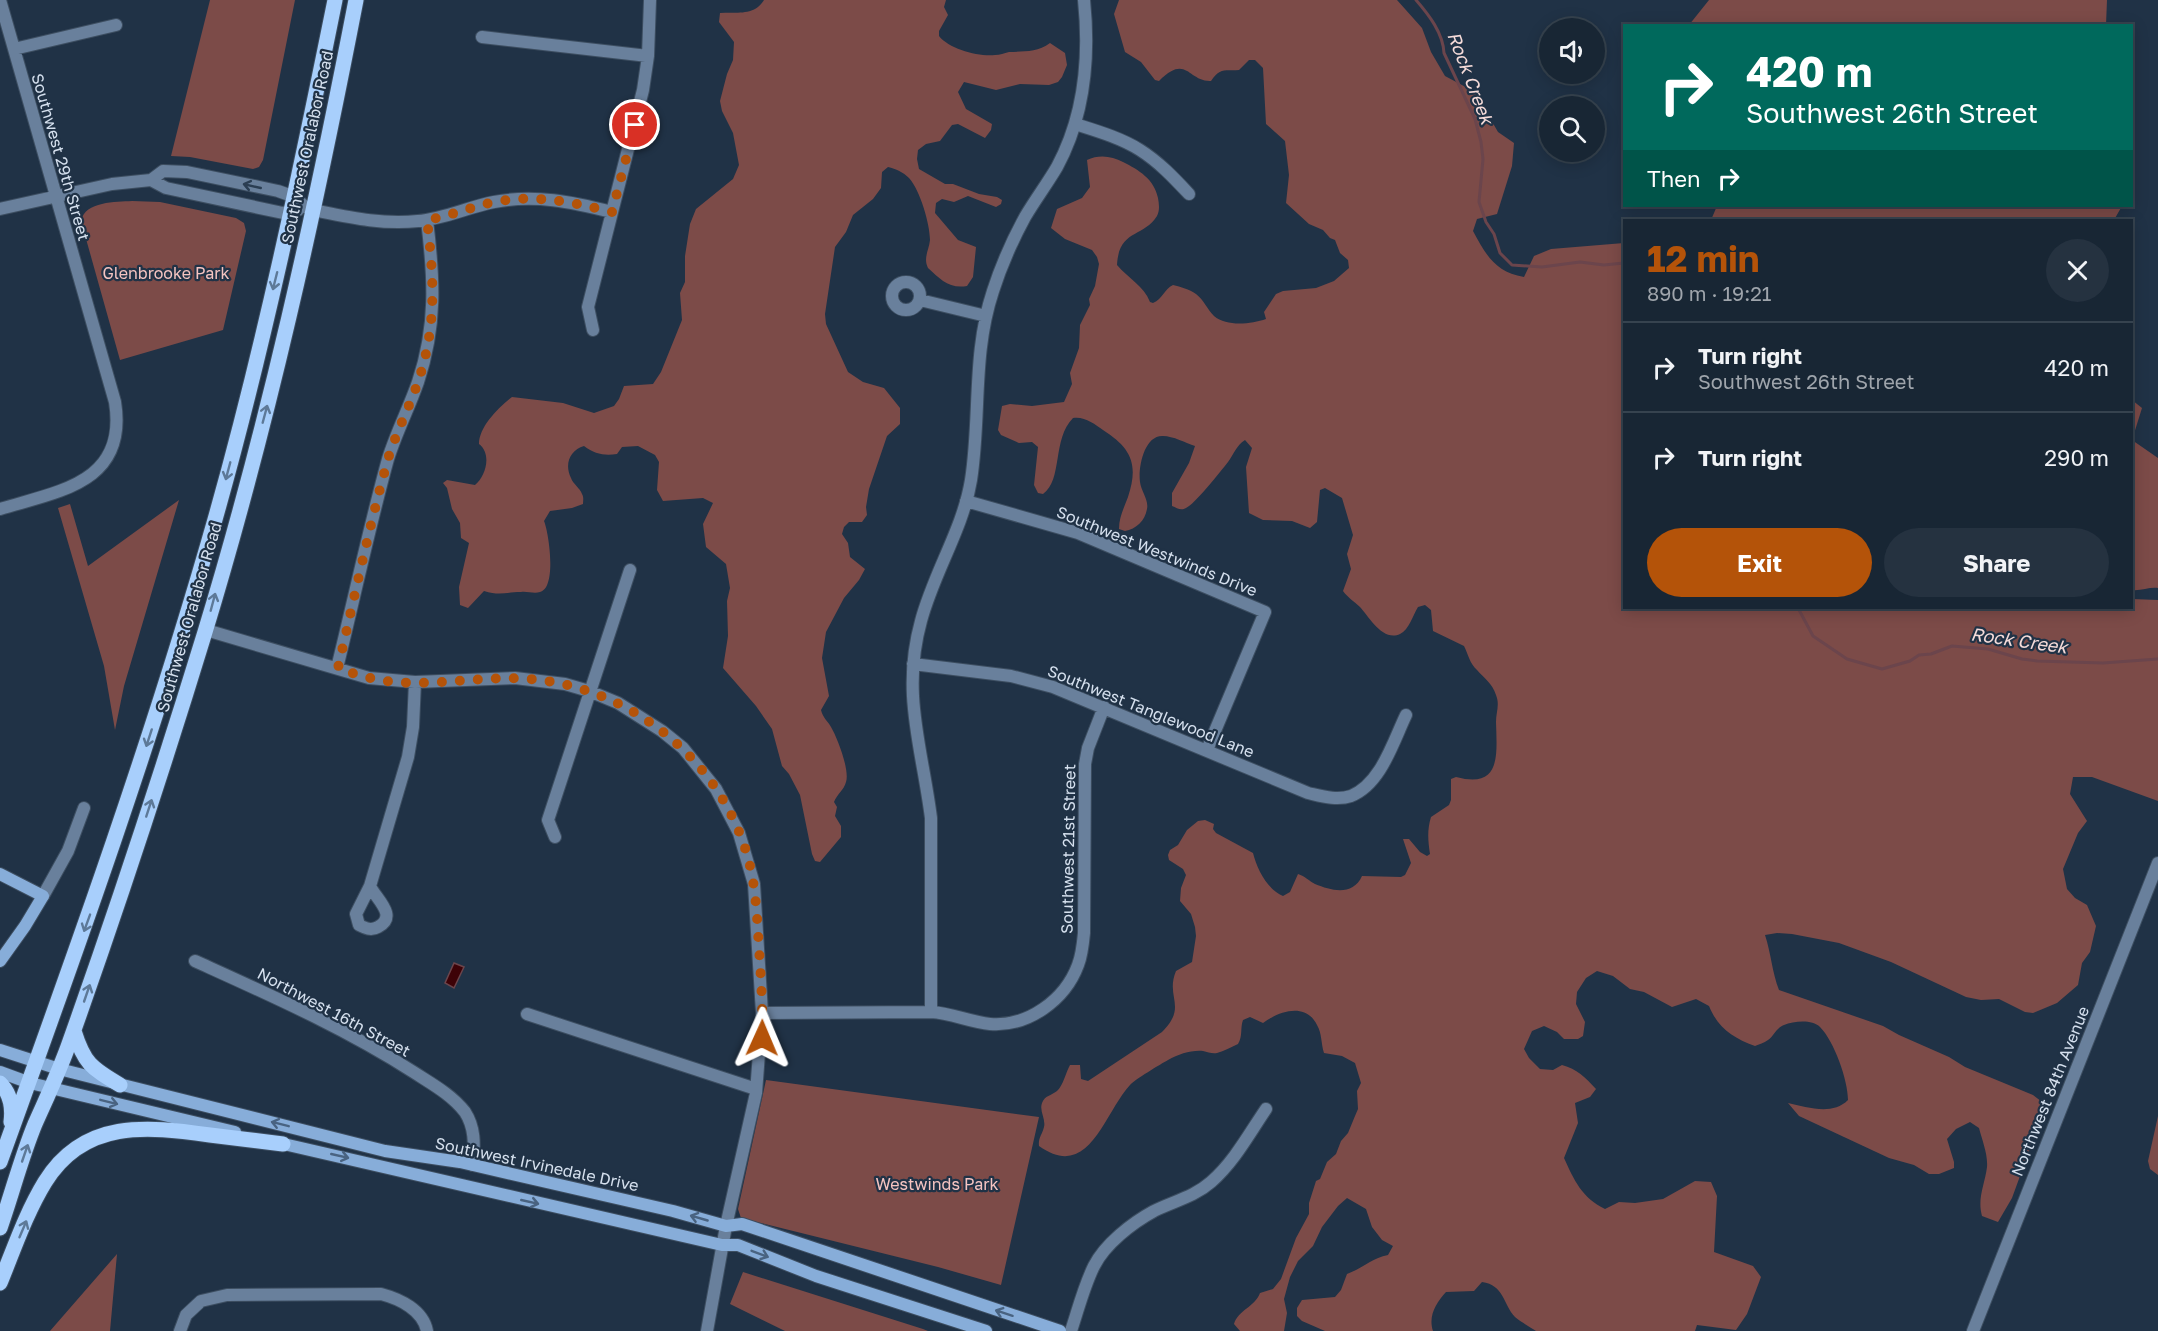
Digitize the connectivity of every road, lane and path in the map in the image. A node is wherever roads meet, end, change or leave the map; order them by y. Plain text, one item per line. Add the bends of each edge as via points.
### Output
1 (0, 0) edge
2 (335, 0) edge
3 (356, 0) edge
4 (650, 0) edge
5 (1084, 0) edge
6 (116, 25) dead end
7 (482, 37) dead end
8 (14, 49) junction
9 (648, 56) junction
10 (1075, 124) junction
11 (152, 180) junction
12 (1189, 194) dead end
13 (55, 197) junction
14 (301, 207) junction
15 (0, 209) edge
16 (612, 212) junction
17 (427, 220) junction
18 (920, 300) dead end
19 (986, 316) junction
20 (593, 330) dead end
21 (966, 501) junction
22 (0, 509) edge
23 (630, 570) dead end
24 (206, 630) junction
25 (913, 664) junction
26 (338, 668) junction
27 (415, 682) junction
28 (589, 691) junction
29 (1104, 707) junction
30 (1406, 715) dead end
31 (1208, 750) junction
32 (84, 808) dead end
33 (555, 837) dead end
34 (2158, 863) edge
35 (0, 874) edge
36 (370, 886) dead end
37 (43, 896) junction
38 (195, 961) dead end
39 (0, 962) edge
40 (931, 1012) junction
41 (762, 1013) junction
42 (526, 1014) dead end
43 (74, 1031) junction
44 (0, 1050) edge
45 (37, 1063) junction
46 (59, 1069) junction
47 (0, 1072) edge
48 (0, 1083) edge
49 (30, 1083) junction
50 (120, 1084) junction
51 (52, 1088) junction
52 (756, 1089) junction
53 (1266, 1109) dead end
54 (7, 1143) junction
55 (283, 1144) junction
56 (0, 1162) edge
57 (473, 1165) junction
58 (726, 1226) junction
59 (0, 1228) edge
60 (722, 1245) junction
61 (0, 1283) edge
62 (180, 1331) edge
63 (427, 1331) edge
64 (706, 1331) edge
65 (986, 1331) edge
66 (1060, 1331) edge
67 (1071, 1331) edge
68 (1973, 1331) edge

1 - 8 street, Southwest 29th Street
2 - 14 main road, Southwest Oralabor Road
3 - 14 main road, Southwest Oralabor Road
4 - 9 street
5 - 10 street via 1086,71
6 - 8 street
7 - 9 street
8 - 13 street, Southwest 29th Street
9 - 16 street
10 - 12 street via 1140,150
10 - 19 street via 1057,167 1012,242
11 - 13 street
11 - 14 street via 166,188 283,213
14 -> 11 street via 187,171 163,171
13 - 15 street
13 - 22 street, Southwest 29th Street via 115,402 116,431 105,461 91,476 78,484
14 - 17 street via 374,222
24 -> 14 main road, Southwest Oralabor Road via 278,363
14 -> 45 main road, Southwest Oralabor Road via 174,661
16 - 17 street via 564,200 515,199
16 - 20 street via 588,308
17 - 26 street via 433,272 427,347 418,383 388,460
18 - 19 street
19 - 21 street via 976,384 974,456
21 - 25 street via 921,620
21 - 31 street, Southwest Westwinds Drive via 1078,533 1265,612
23 - 28 street
24 - 26 street
43 -> 24 main road, Southwest Oralabor Road
25 - 29 street, Southwest Tanglewood Lane via 1023,679
25 - 40 street via 914,722 931,818
26 - 27 street via 369,678
27 - 28 street via 515,678
27 - 36 street via 408,757
28 - 33 street via 548,820
28 - 41 street via 626,707 682,748 729,811 740,833 754,884
29 - 31 street, Southwest Tanglewood Lane
29 - 40 street, Southwest 21st Street via 1085,764 1083,951 1071,980 1037,1013 1010,1022 986,1023
30 - 31 street, Southwest Tanglewood Lane via 1374,778 1350,796 1308,793
32 - 37 street via 68,851
34 - 68 street, Northwest 84th Avenue
35 - 37 main road
37 - 39 main road
38 - 57 street, Northwest 16th Street via 321,1020 439,1089 470,1122
40 - 41 street, Southwest 21st Street
41 - 52 street
42 - 52 street
43 - 46 main road, Southwest Oralabor Road
43 - 50 main road via 85,1059
44 - 45 main road, Southwest Irvinedale Drive
45 - 46 main road, Southwest Irvinedale Drive
45 - 49 main road, Southwest Oralabor Road
46 - 50 main road, Southwest Irvinedale Drive
46 - 51 main road, Southwest Oralabor Road
47 - 49 main road
48 - 54 main road via 11,1105
49 - 51 main road
49 - 54 main road, Southwest Oralabor Road
57 -> 50 main road, Southwest Irvinedale Drive via 385,1151
51 -> 55 main road
59 -> 51 main road, Southwest Oralabor Road via 34,1126
52 - 58 street
53 - 67 street via 1212,1181 1197,1193 1153,1212 1103,1251 1090,1275
54 - 56 main road, Southwest Oralabor Road
55 -> 60 main road
61 -> 55 main road via 45,1182 68,1156 92,1139 125,1130 167,1128
58 -> 57 main road, Southwest Irvinedale Drive
58 - 60 street
66 -> 58 main road, Southwest Irvinedale Drive via 742,1224
60 - 64 street
60 -> 65 main road via 738,1245 816,1276
62 - 63 street via 186,1315 201,1301 227,1295 381,1294 416,1311

